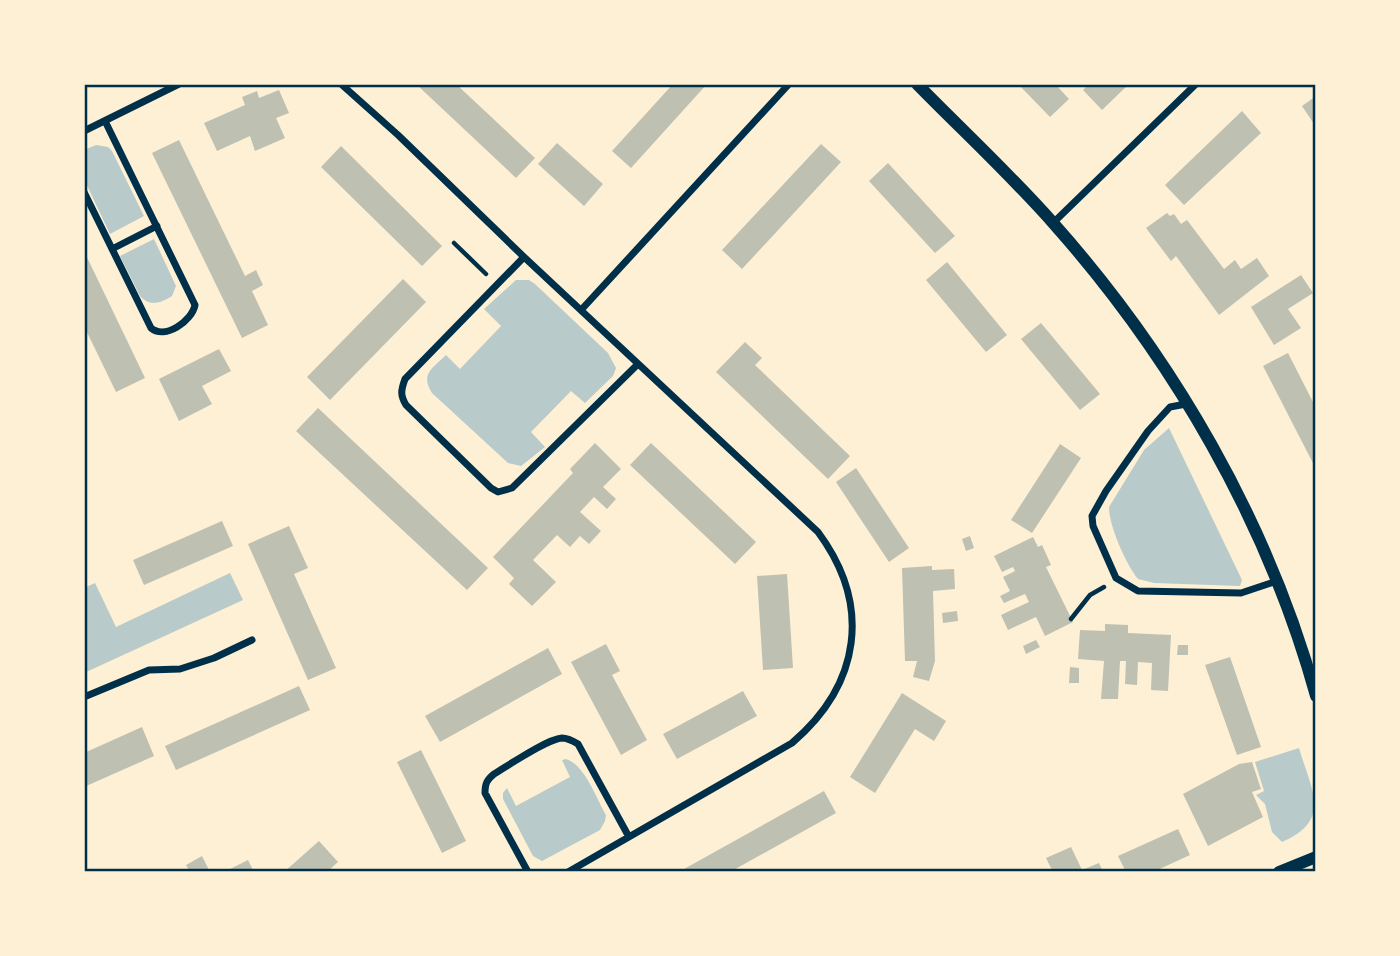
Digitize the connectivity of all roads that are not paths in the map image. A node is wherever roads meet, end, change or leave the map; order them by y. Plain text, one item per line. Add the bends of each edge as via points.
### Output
1 (179, 84) edge
2 (341, 84) edge
3 (789, 84) edge
4 (917, 84) edge
5 (1196, 84) edge
6 (105, 121) junction
7 (84, 131) edge
8 (84, 192) edge
9 (1053, 223) junction
10 (157, 226) junction
11 (112, 249) junction
12 (524, 257) junction
13 (582, 309) junction
14 (638, 363) junction
15 (1186, 404) junction
16 (1277, 581) junction
17 (252, 640) dead end
18 (1316, 696) edge
19 (84, 698) edge
20 (629, 837) junction
21 (1316, 857) edge
22 (583, 863) junction
23 (528, 872) edge
24 (568, 872) edge
25 (588, 872) edge
26 (1279, 872) edge

1 - 6 street
2 - 12 street
3 - 13 street
4 - 9 street
5 - 9 street
6 - 7 street
6 - 10 street
8 - 11 street
9 - 15 street via 1142,334
10 - 11 street
10 - 11 street via 195,305 182,324 159,333 151,328
12 - 13 street
12 - 14 street via 401,388 406,405 491,488 498,492 512,488
13 - 14 street
14 - 20 street via 818,532 839,564 853,617 848,662 816,722 792,743
15 - 16 street via 1254,526
15 - 16 street via 1170,407 1148,431 1092,516 1116,578 1138,591 1232,594
16 - 18 street
17 - 19 street via 180,669 149,670
20 - 22 street
20 - 23 street via 578,744 561,738 494,774 485,786
21 - 26 street
22 - 24 street
22 - 25 street

